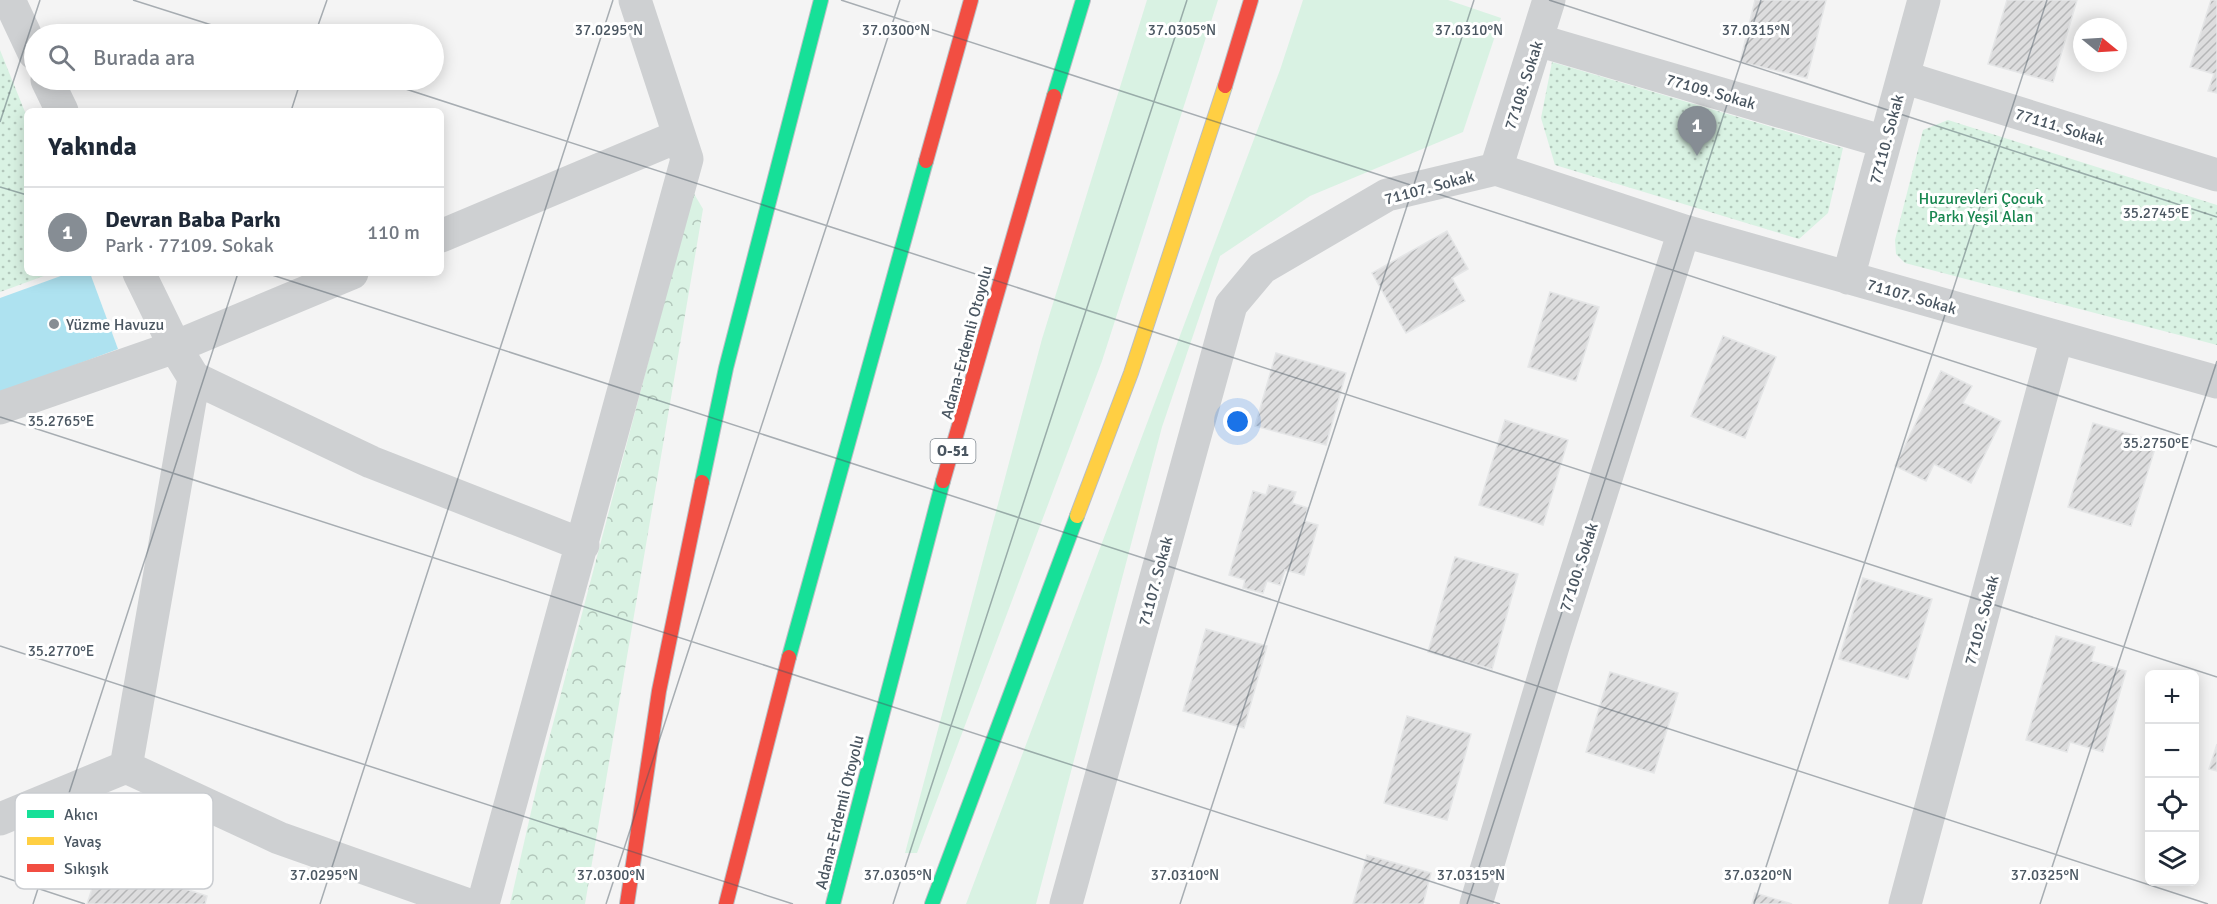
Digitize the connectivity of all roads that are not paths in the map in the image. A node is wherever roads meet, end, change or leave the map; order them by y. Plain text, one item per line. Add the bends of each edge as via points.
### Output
1 (9, 0) edge
2 (635, 0) edge
3 (821, 0) edge
4 (971, 0) edge
5 (1083, 0) edge
6 (1251, 0) edge
7 (1549, 0) edge
8 (1924, 0) edge
9 (24, 32) edge
10 (1538, 40) junction
11 (1903, 77) junction
12 (52, 90) edge
13 (61, 108) edge
14 (679, 136) junction
15 (1885, 142) junction
16 (1496, 169) junction
17 (2217, 175) edge
18 (1684, 231) junction
19 (444, 235) edge
20 (140, 276) edge
21 (345, 276) edge
22 (1848, 278) junction
23 (2057, 337) junction
24 (175, 347) junction
25 (194, 378) junction
26 (2217, 382) edge
27 (0, 408) edge
28 (583, 545) junction
29 (126, 766) junction
30 (62, 793) edge
31 (183, 793) edge
32 (213, 807) edge
33 (15, 813) edge
34 (0, 819) edge
35 (466, 904) edge
36 (483, 904) edge
37 (627, 904) edge
38 (726, 904) edge
39 (833, 904) edge
40 (932, 904) edge
41 (1066, 904) edge
42 (1476, 904) edge
43 (1905, 904) edge

1 - 9 street
2 - 14 street
3 - 37 highway via 726,368 659,691
4 - 38 highway via 764,747
5 - 39 highway, Adana-Erdemli Otoyolu / O-51 via 1022,201 882,705
6 - 40 highway via 1131,373
7 - 10 street, 77108. Sokak
8 - 11 street, 77110. Sokak
10 - 15 street, 77109. Sokak
10 - 16 street, 77108. Sokak
11 - 15 street, 77110. Sokak
11 - 17 street, 77111. Sokak
12 - 13 street
14 - 19 street
14 - 28 street via 687,159
15 - 22 street, 77110. Sokak
16 - 18 street, 71107. Sokak
16 - 41 street, 71107. Sokak via 1387,195 1262,268 1231,305
18 - 22 street, 71107. Sokak
18 - 42 street, 77100. Sokak
20 - 24 street
21 - 24 street
22 - 23 street, 71107. Sokak
23 - 26 street, 71107. Sokak
23 - 43 street, 77102. Sokak
24 - 25 street
24 - 27 street
25 - 28 street via 371,462
25 - 29 street
28 - 36 street
29 - 30 street
29 - 31 street
32 - 35 street via 279,838
33 - 34 street

